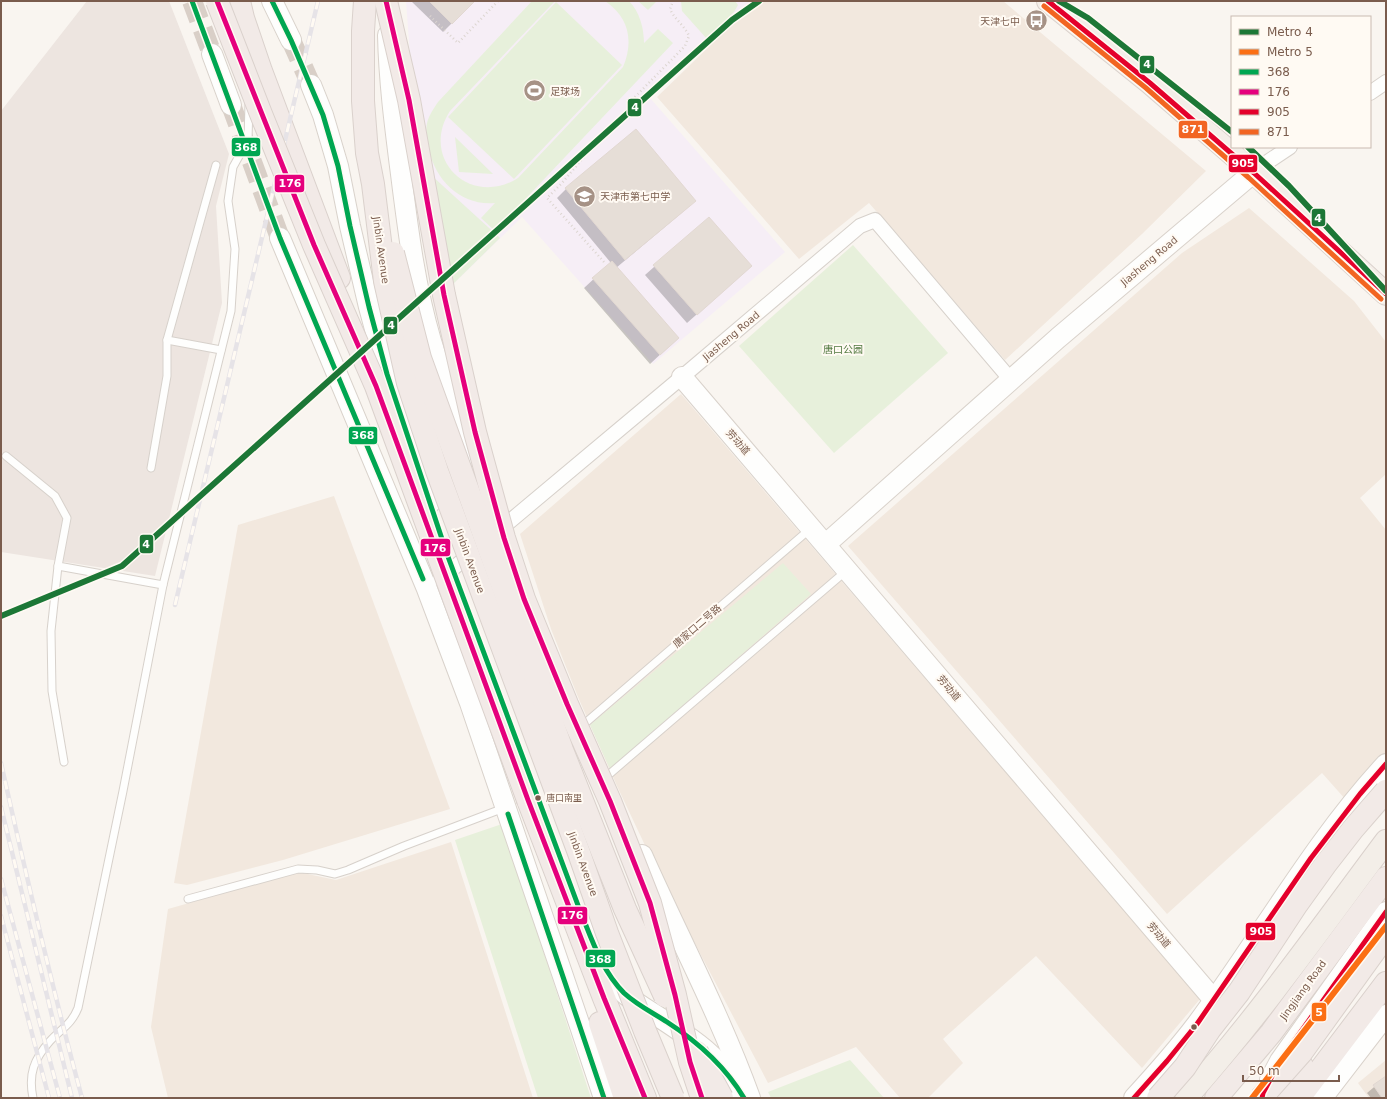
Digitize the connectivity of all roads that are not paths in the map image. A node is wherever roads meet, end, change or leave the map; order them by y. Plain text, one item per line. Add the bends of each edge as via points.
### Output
1 (217, 1) edge
2 (239, 1) edge
3 (272, 1) edge
4 (365, 1) edge
5 (387, 1) edge
6 (1048, 1) edge
7 (1064, 1) edge
8 (291, 40) tunnel mouth
9 (212, 54) tunnel mouth
10 (1386, 82) edge
11 (311, 85) tunnel mouth
12 (1371, 92) edge
13 (231, 105) tunnel mouth
14 (1231, 142) edge
15 (1237, 148) edge
16 (1289, 148) edge
17 (216, 166) dead end
18 (1257, 170) junction
19 (373, 184) junction
20 (280, 238) tunnel mouth
21 (1386, 286) edge
22 (1386, 294) edge
23 (167, 340) junction
24 (221, 350) junction
25 (682, 377) junction
26 (381, 380) junction
27 (1012, 380) junction
28 (6, 456) dead end
29 (151, 468) dead end
30 (505, 526) junction
31 (811, 528) junction
32 (826, 544) junction
33 (58, 566) junction
34 (453, 569) junction
35 (848, 570) junction
36 (162, 585) junction
37 (427, 589) junction
38 (583, 725) junction
39 (64, 762) dead end
40 (1386, 764) edge
41 (606, 777) junction
42 (1386, 791) edge
43 (528, 800) junction
44 (506, 807) junction
45 (1386, 841) edge
46 (1386, 878) edge
47 (188, 899) dead end
48 (1386, 912) edge
49 (1386, 935) edge
50 (1386, 946) edge
51 (1386, 983) edge
52 (1214, 1000) junction
53 (1386, 1015) edge
54 (645, 1031) junction
55 (1150, 1095) edge
56 (33, 1098) edge
57 (604, 1098) edge
58 (625, 1098) edge
59 (645, 1098) edge
60 (673, 1098) edge
61 (680, 1098) edge
62 (702, 1098) edge
63 (722, 1098) edge
64 (744, 1098) edge
65 (750, 1098) edge
66 (1186, 1098) edge
67 (1216, 1098) edge
68 (1262, 1098) edge
69 (1276, 1098) edge
70 (1300, 1098) edge
71 (1322, 1098) edge

1 - 24 lane via 250,92 248,140 233,167 228,201 235,249 230,311
1 - 26 highway, bridge via 314,245
2 - 26 highway, bridge via 261,71 335,269
3 - 8 main road
4 - 19 highway, Jinbin Avenue, bridge via 363,101 367,153
5 - 30 main road via 392,104 418,285 431,341 451,400
5 - 62 highway, bridge via 409,100 444,295 475,432 504,538 524,599 610,801 650,903 690,1062
6 - 18 main road
7 - 14 main road
9 - 13 main road
10 - 12 street
11 - 26 main road via 338,166
15 - 18 main road
16 - 18 street, Jiasheng Road
17 - 23 lane
18 - 21 main road
18 - 22 main road
18 - 27 main road, Jiasheng Road
19 - 54 highway, Jinbin Avenue, bridge via 385,281 408,382 443,486
19 - 63 highway, bridge via 420,358 562,750 625,909 659,984
20 - 37 main road
23 - 24 lane
23 - 29 lane via 167,376
24 - 36 lane
25 - 27 street, Jiasheng Road via 860,226 875,220
25 - 30 street, Jiasheng Road
25 - 31 main road, 劳动道
26 - 34 main road
26 - 43 highway, bridge
27 - 32 main road, Jiasheng Road
28 - 33 lane via 55,496 68,518
30 - 34 street, Jiasheng Road
30 - 38 main road
31 - 32 main road, 劳动道
31 - 38 lane, 唐家口二号路
32 - 35 main road, 劳动道
33 - 36 lane
33 - 39 lane via 52,631 52,691
34 - 37 street, Jiasheng Road
34 - 64 main road via 579,908 604,965 624,994 681,1031 715,1058
35 - 41 lane
35 - 52 main road, 劳动道
36 - 56 lane via 78,1008 68,1026 50,1041 34,1065 30,1084
37 - 44 main road
38 - 41 main road
40 - 52 main road via 1322,842
41 - 65 main road via 738,1064
42 - 55 highway, bridge via 1325,865 1185,1067
43 - 58 highway via 556,898 586,978
43 - 59 highway
44 - 47 lane via 342,872 335,874 298,869
44 - 57 main road
45 - 66 main road via 1258,1012
46 - 67 highway, Jingjiang Road via 1271,1033
48 - 68 main road via 1280,1061
49 - 68 highway, bridge via 1300,1052
50 - 69 highway
51 - 70 highway
52 - 55 main road
53 - 71 main road
54 - 60 highway, Jinbin Avenue, bridge
54 - 61 highway

